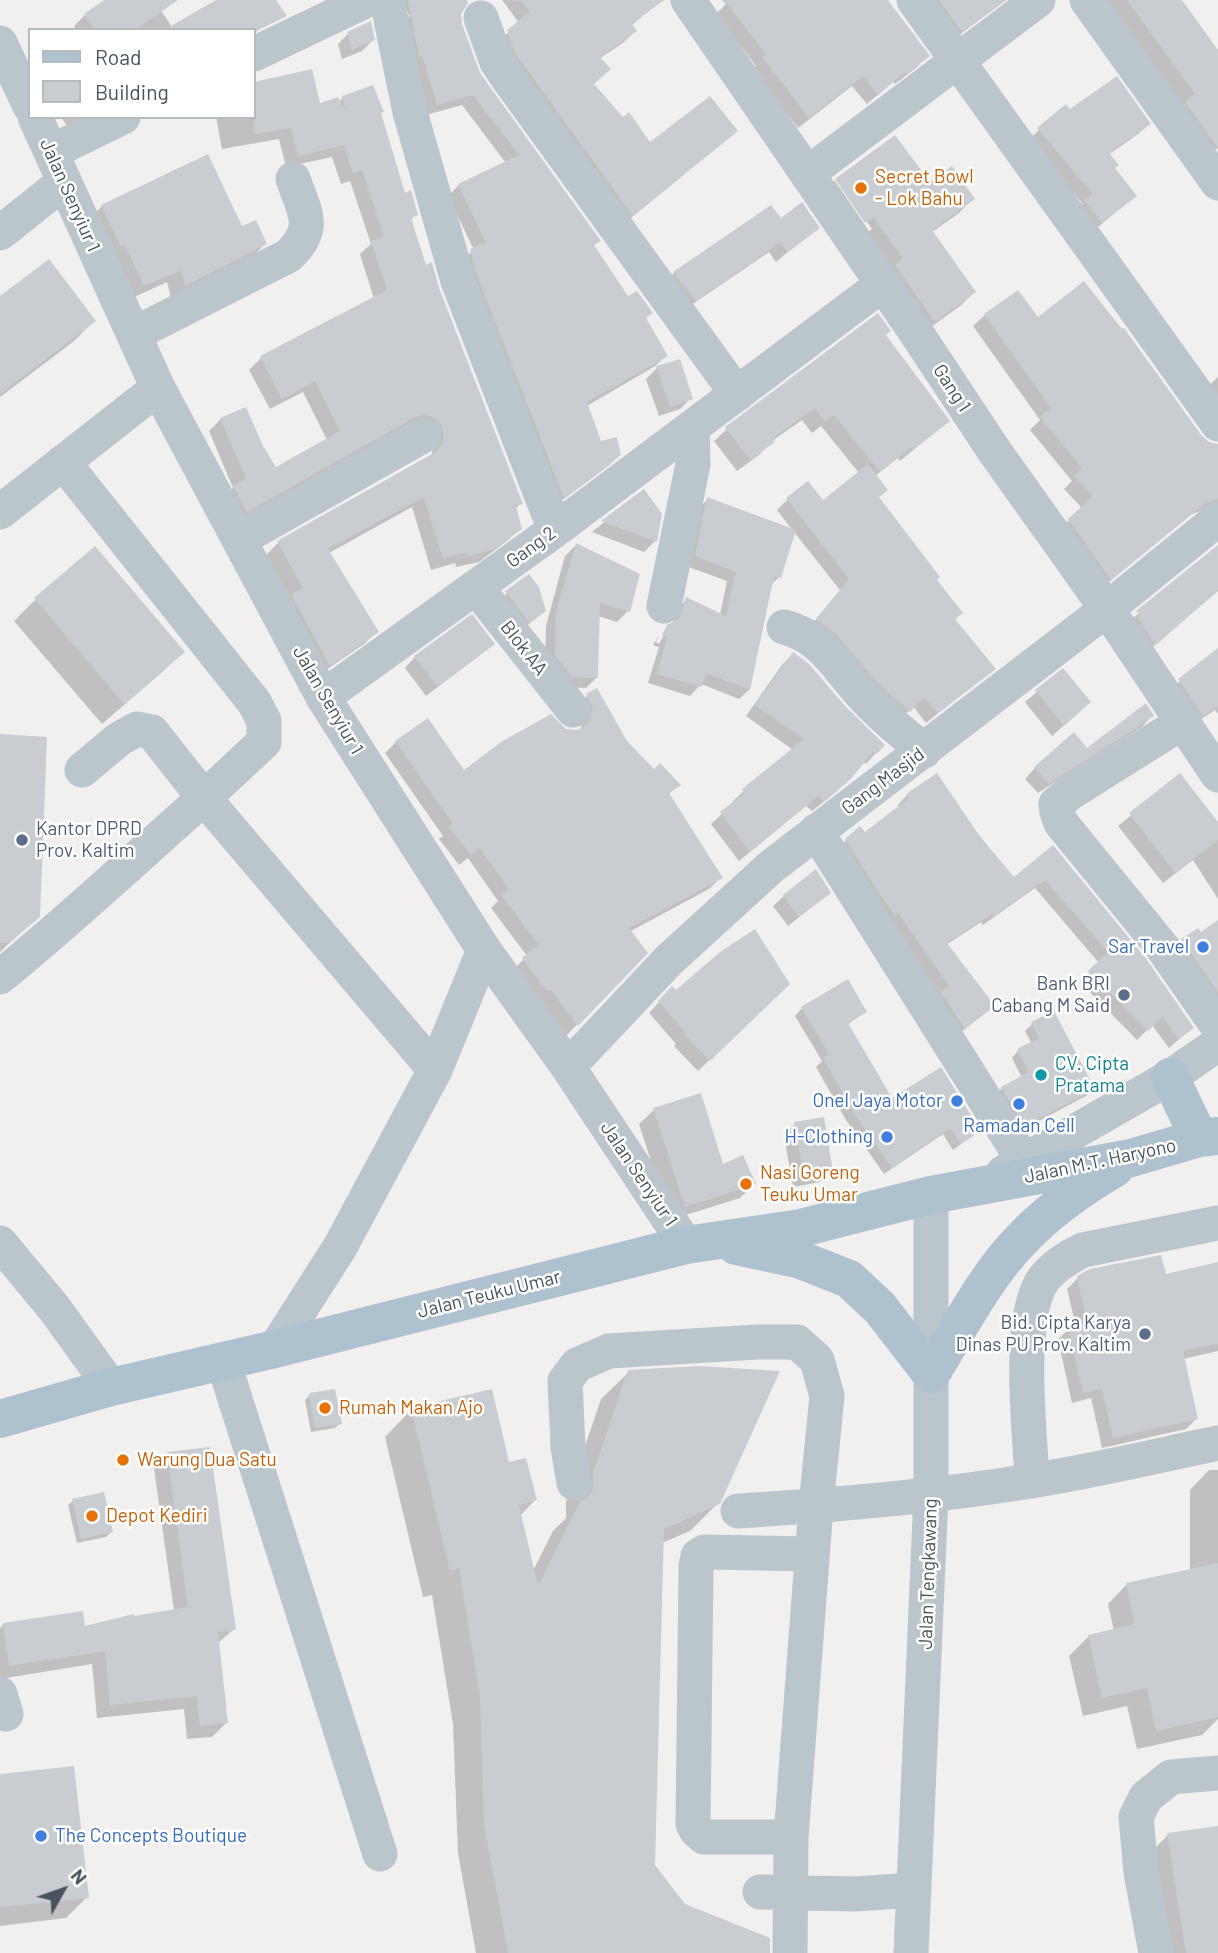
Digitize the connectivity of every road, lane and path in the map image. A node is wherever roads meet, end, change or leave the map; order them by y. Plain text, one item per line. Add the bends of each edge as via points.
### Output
1 (367, 0) edge
2 (387, 0) edge
3 (688, 0) edge
4 (914, 0) edge
5 (1038, 0) edge
6 (1087, 0) edge
7 (481, 18) dead end
8 (0, 43) edge
9 (256, 53) edge
10 (959, 60) junction
11 (28, 102) edge
12 (36, 119) edge
13 (120, 119) edge
14 (58, 167) junction
15 (807, 174) junction
16 (293, 179) dead end
17 (1218, 183) edge
18 (0, 233) edge
19 (883, 284) junction
20 (134, 334) junction
21 (158, 388) junction
22 (737, 394) junction
23 (1218, 424) edge
24 (692, 427) junction
25 (424, 435) dead end
26 (64, 462) junction
27 (0, 512) edge
28 (1218, 519) edge
29 (555, 530) junction
30 (240, 539) junction
31 (476, 587) junction
32 (664, 606) dead end
33 (1107, 608) junction
34 (784, 627) dead end
35 (323, 696) junction
36 (573, 710) dead end
37 (1183, 722) junction
38 (924, 751) junction
39 (82, 770) dead end
40 (1218, 775) edge
41 (204, 798) junction
42 (816, 831) junction
43 (484, 950) junction
44 (0, 977) edge
45 (1218, 1027) edge
46 (1218, 1044) edge
47 (568, 1067) junction
48 (435, 1070) junction
49 (1170, 1077) junction
50 (1209, 1137) edge
51 (1131, 1158) junction
52 (1023, 1160) junction
53 (982, 1185) junction
54 (931, 1195) junction
55 (1218, 1223) edge
56 (0, 1243) edge
57 (698, 1243) junction
58 (275, 1349) junction
59 (223, 1361) junction
60 (931, 1374) junction
61 (111, 1387) junction
62 (0, 1419) edge
63 (1218, 1443) edge
64 (1032, 1481) junction
65 (574, 1483) dead end
66 (931, 1495) junction
67 (816, 1506) junction
68 (738, 1511) dead end
69 (812, 1554) junction
70 (1218, 1773) edge
71 (791, 1837) junction
72 (380, 1854) dead end
73 (914, 1890) junction
74 (776, 1892) junction
75 (790, 1953) edge
76 (911, 1953) edge
77 (1156, 1953) edge

1 - 9 street
2 - 29 street via 410,112 458,281
3 - 15 street, Gang 1
4 - 10 street
5 - 10 street
6 - 17 street
7 - 22 street via 510,81
8 - 11 street
10 - 15 street
10 - 23 street
12 - 14 street, Jalan Senyiur 1
13 - 14 street
14 - 18 street
14 - 20 street, Jalan Senyiur 1
15 - 19 street, Gang 1
16 - 20 street via 307,219 301,244 288,256
19 - 22 street, Gang 2
19 - 33 street, Gang 1
20 - 21 street, Jalan Senyiur 1
21 - 26 street
21 - 30 street, Jalan Senyiur 1
22 - 24 street, Gang 2
24 - 29 street, Gang 2
24 - 32 street via 693,464
25 - 30 street
26 - 27 street
26 - 41 street via 254,702 264,721 264,742
28 - 33 street, Gang Masjid
29 - 31 street, Gang 2
30 - 35 street, Jalan Senyiur 1
31 - 35 street, Gang 2
31 - 36 street, Blok AA
33 - 37 street, Gang 1
33 - 38 street, Gang Masjid
34 - 38 street via 803,632 827,653 869,703
35 - 43 street, Jalan Senyiur 1
37 - 40 street, Gang 1
37 - 45 street via 1070,793 1056,804 1056,812 1163,948
38 - 42 street, Gang Masjid
39 - 41 street via 137,729 152,733
41 - 44 street
41 - 48 street
42 - 47 street, Gang Masjid via 669,960
42 - 52 street
43 - 47 street, Jalan Senyiur 1
43 - 48 street
46 - 49 street
47 - 57 street, Jalan Senyiur 1
48 - 58 street via 340,1247
49 - 50 main road
49 - 52 street
50 - 51 main road, Jalan M.T. Haryono
51 - 53 main road, Jalan M.T. Haryono
51 - 60 main road via 1057,1207 1019,1241
52 - 53 street
53 - 54 main road, Jalan Teuku Umar
54 - 57 main road, Jalan Teuku Umar via 801,1228
54 - 60 street, Jalan Tengkawang
55 - 64 street via 1083,1250 1063,1260 1042,1282 1031,1309 1026,1346
56 - 61 street
57 - 58 main road, Jalan Teuku Umar
57 - 60 main road via 801,1260 849,1279 880,1308
58 - 59 main road, Jalan Teuku Umar
59 - 61 main road, Jalan Teuku Umar
59 - 72 street
60 - 66 street, Jalan Tengkawang
61 - 62 main road, Jalan Teuku Umar
63 - 64 street
64 - 66 street
65 - 67 street via 565,1381 578,1366 609,1351 797,1342 817,1360 827,1396
66 - 67 street
66 - 73 street, Jalan Tengkawang
67 - 68 street
67 - 69 street
69 - 71 street
69 - 71 street via 704,1552 696,1567 693,1824 704,1837
70 - 77 street via 1171,1777 1146,1797 1136,1817
71 - 74 street
73 - 74 street
73 - 76 street, Jalan Tengkawang
74 - 75 street

